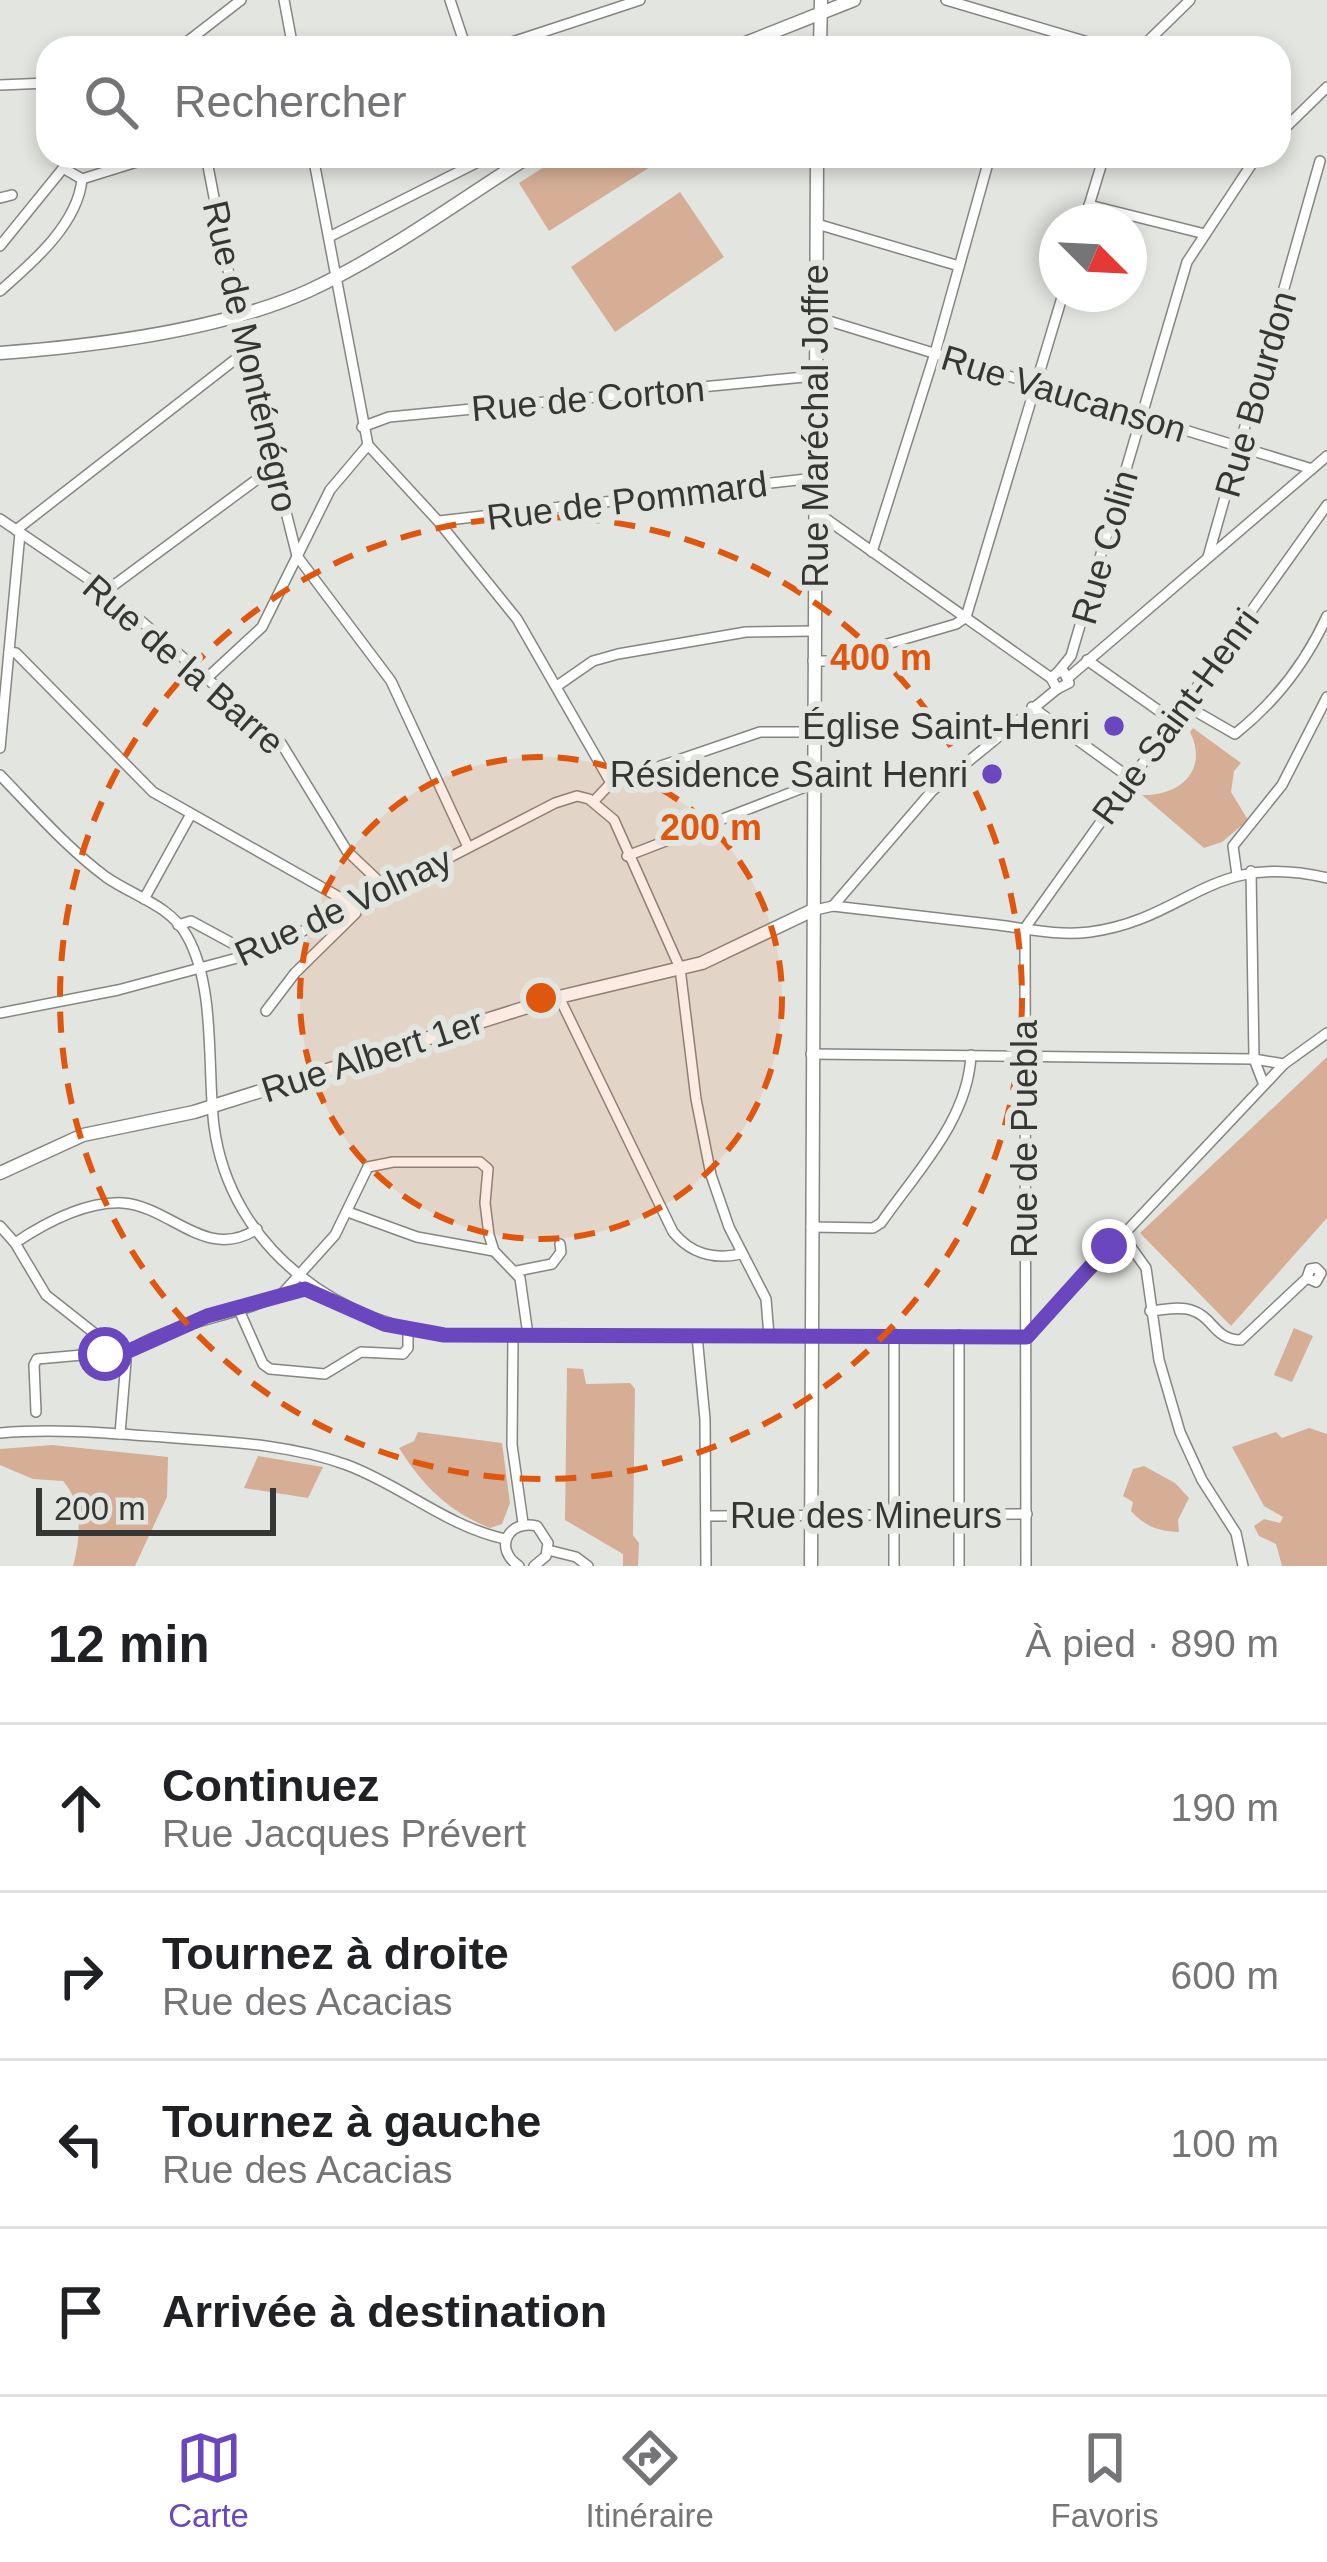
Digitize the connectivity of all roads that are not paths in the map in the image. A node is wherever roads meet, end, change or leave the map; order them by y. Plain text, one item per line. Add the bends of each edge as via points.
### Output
1 (241, 0) edge
2 (284, 0) edge
3 (450, 0) edge
4 (640, 0) edge
5 (821, 0) edge
6 (854, 0) edge
7 (946, 0) edge
8 (1190, 0) edge
9 (821, 16) junction
10 (195, 36) edge
11 (291, 36) edge
12 (462, 36) edge
13 (530, 36) edge
14 (766, 36) edge
15 (820, 36) edge
16 (1068, 36) edge
17 (1153, 36) edge
18 (36, 84) edge
19 (0, 86) edge
20 (1327, 87) edge
21 (1291, 122) edge
22 (1320, 161) dead end
23 (63, 168) joint
24 (117, 168) edge
25 (208, 168) edge
26 (315, 168) edge
27 (466, 168) edge
28 (511, 168) edge
29 (817, 168) edge
30 (987, 168) edge
31 (1100, 168) edge
32 (1249, 168) edge
33 (82, 179) junction
34 (1089, 204) edge
35 (1147, 220) edge
36 (817, 224) junction
37 (1204, 234) junction
38 (328, 237) junction
39 (0, 246) edge
40 (959, 266) junction
41 (336, 277) junction
42 (0, 291) edge
43 (1058, 312) edge
44 (237, 316) junction
45 (816, 317) junction
46 (246, 351) junction
47 (935, 352) junction
48 (0, 353) edge
49 (815, 376) junction
50 (1036, 384) junction
51 (1142, 417) junction
52 (362, 427) junction
53 (368, 445) junction
54 (1240, 448) junction
55 (1327, 456) edge
56 (275, 466) junction
57 (1312, 469) junction
58 (815, 478) junction
59 (1327, 505) edge
60 (814, 511) junction
61 (0, 519) edge
62 (438, 521) junction
63 (18, 531) junction
64 (872, 552) junction
65 (297, 556) junction
66 (1208, 557) junction
67 (106, 591) junction
68 (1327, 616) edge
69 (965, 617) junction
70 (814, 631) junction
71 (9, 652) junction
72 (1087, 660) junction
73 (813, 661) junction
74 (1059, 675) junction
75 (207, 678) junction
76 (557, 686) junction
77 (1057, 689) junction
78 (1327, 697) edge
79 (1183, 704) junction
80 (1032, 707) junction
81 (1172, 720) junction
82 (813, 732) junction
83 (0, 748) edge
84 (0, 775) edge
85 (1130, 778) junction
86 (611, 783) junction
87 (813, 784) junction
88 (599, 805) junction
89 (191, 814) junction
90 (468, 848) junction
91 (627, 856) junction
92 (1251, 872) junction
93 (1237, 875) junction
94 (1327, 878) edge
95 (386, 888) junction
96 (144, 899) junction
97 (355, 906) junction
98 (833, 906) junction
99 (811, 911) junction
100 (178, 925) junction
101 (1025, 928) junction
102 (251, 954) junction
103 (200, 968) junction
104 (680, 968) junction
105 (559, 997) junction
106 (266, 1011) dead end
107 (0, 1013) edge
108 (1327, 1034) edge
109 (811, 1054) junction
110 (971, 1055) junction
111 (1024, 1055) junction
112 (1254, 1059) junction
113 (1284, 1064) junction
114 (1264, 1085) junction
115 (213, 1106) junction
116 (0, 1173) edge
117 (348, 1212) junction
118 (0, 1226) edge
119 (811, 1227) junction
120 (257, 1229) junction
121 (1121, 1233) junction
122 (16, 1243) junction
123 (560, 1244) dead end
124 (494, 1251) junction
125 (741, 1254) junction
126 (1323, 1264) edge
127 (517, 1271) junction
128 (298, 1274) junction
129 (318, 1292) junction
130 (281, 1295) junction
131 (239, 1310) junction
132 (1150, 1311) junction
133 (408, 1330) junction
134 (894, 1334) junction
135 (528, 1335) junction
136 (959, 1335) junction
137 (513, 1336) junction
138 (698, 1336) junction
139 (770, 1336) junction
140 (812, 1336) junction
141 (1027, 1337) junction
142 (119, 1351) junction
143 (36, 1412) dead end
144 (0, 1433) edge
145 (121, 1434) junction
146 (811, 1513) junction
147 (894, 1514) junction
148 (959, 1514) junction
149 (1027, 1514) junction
150 (706, 1516) junction
151 (523, 1523) junction
152 (505, 1539) junction
153 (548, 1550) junction
154 (1028, 1563) edge
155 (519, 1566) edge
156 (534, 1566) edge
157 (588, 1566) edge
158 (706, 1566) edge
159 (812, 1566) edge
160 (894, 1566) edge
161 (959, 1566) edge
162 (1243, 1566) edge

1 - 10 street
2 - 11 street
3 - 12 street
4 - 13 street
5 - 9 main road
6 - 9 main road
7 - 16 street
8 - 17 street
9 - 14 main road
9 - 15 main road
18 - 19 street
20 - 21 street
22 - 54 street, Rue Bourdon
23 - 33 street
23 - 39 street
24 - 33 street
25 - 44 street, Rue de Monténégro
26 - 38 street
27 - 38 street
28 - 41 main road
29 - 36 main road, Rue Maréchal Joffre
30 - 40 street
31 - 34 street
32 - 37 street, Rue Colin
33 - 42 street via 55,236
35 - 37 street
36 - 40 street
36 - 45 main road, Rue Maréchal Joffre
37 - 51 street, Rue Colin via 1187,262
38 - 41 street
40 - 47 street
41 - 44 main road
41 - 52 street
43 - 50 street
44 - 46 street, Rue de Monténégro
44 - 48 main road
45 - 47 street, Rue Vaucanson
45 - 49 main road, Rue Maréchal Joffre
46 - 56 street, Rue de Monténégro
46 - 63 street
47 - 50 street, Rue Vaucanson
47 - 64 street
49 - 52 street, Rue de Corton via 389,417
49 - 58 main road, Rue Maréchal Joffre
50 - 51 street, Rue Vaucanson
50 - 69 street
51 - 54 street, Rue Vaucanson
51 - 74 street, Rue Colin
52 - 53 street
53 - 62 street
53 - 65 street via 336,480
54 - 57 street, Rue Vaucanson
54 - 66 street, Rue Bourdon
55 - 57 street
56 - 65 street, Rue de Monténégro
56 - 67 street
57 - 66 street
58 - 60 main road, Rue Maréchal Joffre
58 - 62 street, Rue de Pommard
59 - 79 street, Rue Saint-Henri
60 - 64 street
60 - 70 main road, Rue Maréchal Joffre
61 - 63 street, Rue de la Barre
62 - 76 street via 518,619
63 - 67 street, Rue de la Barre
63 - 71 street
64 - 69 street
65 - 75 street via 262,627
65 - 90 street via 391,681
66 - 72 street
67 - 75 street, Rue de la Barre
68 - 79 street via 1306,657 1234,734
69 - 73 street
69 - 74 street
70 - 73 main road, Rue Maréchal Joffre
70 - 76 street via 746,632 618,654
71 - 83 street
71 - 89 street via 128,771
72 - 74 street
72 - 81 street
73 - 82 main road, Rue Maréchal Joffre
74 - 77 street
74 - 77 street via 1067,686
75 - 95 street, Rue de la Barre via 281,743 347,851
76 - 86 street
77 - 80 street
78 - 93 street via 1282,784 1233,846
79 - 81 street, Rue Saint-Henri
80 - 85 street
80 - 98 street via 920,802
81 - 85 street, Rue Saint-Henri
82 - 86 street via 760,732
82 - 87 main road, Rue Maréchal Joffre
84 - 96 street via 107,877
85 - 101 street, Rue Saint-Henri
86 - 88 street
87 - 91 street
87 - 99 main road, Rue Maréchal Joffre
88 - 90 street, Rue de Volnay via 568,797
88 - 91 street
89 - 96 street
89 - 97 street
90 - 95 street, Rue de Volnay
91 - 104 street
92 - 93 street
92 - 94 street
92 - 112 street
93 - 101 street via 1104,929
95 - 97 street, Rue de Volnay
96 - 100 street
97 - 102 street, Rue de Volnay
97 - 106 street
98 - 99 street
98 - 101 street
99 - 104 main road, Rue Albert 1er
99 - 109 main road, Rue Maréchal Joffre
100 - 102 street via 191,921
100 - 103 street
101 - 111 street, Rue de Puebla
102 - 103 street, Rue de Volnay
103 - 107 street, Rue de Volnay
103 - 115 street
104 - 105 main road, Rue Albert 1er
104 - 125 street via 706,1157
105 - 115 main road, Rue Albert 1er
105 - 125 street via 673,1232 697,1252
108 - 113 street
109 - 110 street
109 - 119 main road, Rue Maréchal Joffre
110 - 111 street
110 - 119 street via 961,1108 881,1223
111 - 112 street
111 - 141 street, Rue de Puebla
112 - 113 street
112 - 114 street
113 - 114 street
114 - 121 street
115 - 116 main road, Rue Albert 1er via 83,1135
115 - 120 street via 224,1167
117 - 124 street via 417,1237
117 - 124 street via 368,1167 480,1162 488,1169 485,1217
117 - 128 street
118 - 122 street
119 - 140 main road, Rue Maréchal Joffre
120 - 122 street via 209,1239 149,1210 107,1204
120 - 128 street
121 - 132 street via 1143,1260
121 - 141 street
122 - 142 street via 46,1295
123 - 127 street via 552,1264
124 - 127 street
125 - 139 street via 766,1299
126 - 132 street via 1318,1282 1307,1278 1241,1340 1217,1334 1190,1310
127 - 135 street
128 - 129 street
128 - 130 street
129 - 130 street
129 - 133 street
130 - 131 street
131 - 133 street via 263,1364 282,1371 325,1374 361,1352 403,1354
131 - 142 street
132 - 162 street via 1180,1432 1236,1533
133 - 137 street
134 - 136 street
134 - 140 street
134 - 147 street
135 - 137 street
135 - 138 street
136 - 141 street
136 - 148 street
137 - 151 street via 512,1445
138 - 139 street
138 - 150 street
139 - 140 street
140 - 146 main road, Rue Maréchal Joffre
141 - 149 street, Rue de Puebla
142 - 143 street via 38,1359
142 - 145 street via 127,1361
144 - 145 street
145 - 152 street via 318,1456 381,1480 462,1527
146 - 147 street, Rue des Mineurs
146 - 150 street, Rue des Mineurs
146 - 159 main road, Rue Maréchal Joffre
147 - 148 street, Rue des Mineurs
147 - 160 street
148 - 149 street, Rue des Mineurs
148 - 161 street
149 - 154 street, Rue de Puebla
150 - 158 street
151 - 152 street
151 - 153 street via 543,1531
152 - 155 street via 507,1556
153 - 156 street
153 - 157 street

